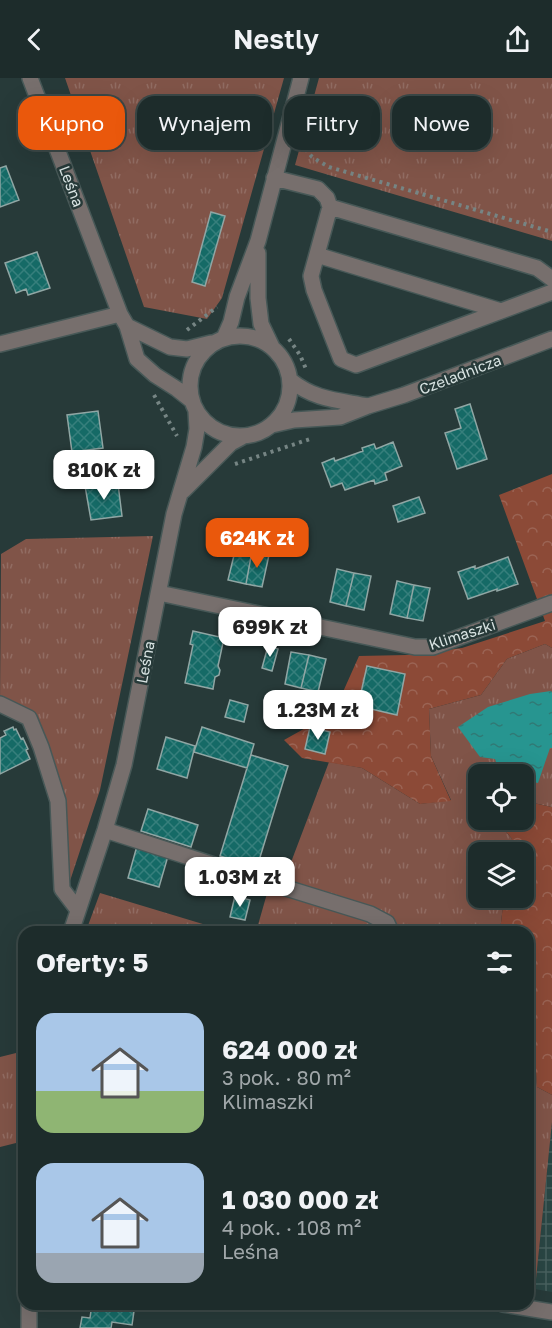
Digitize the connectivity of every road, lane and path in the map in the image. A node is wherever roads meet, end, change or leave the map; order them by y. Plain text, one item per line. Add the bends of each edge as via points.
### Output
1 (30, 78) edge
2 (301, 78) edge
3 (306, 150) edge
4 (274, 178) junction
5 (330, 207) junction
6 (552, 232) edge
7 (258, 241) junction
8 (317, 255) junction
9 (552, 279) edge
10 (552, 292) edge
11 (221, 304) dead end
12 (501, 311) junction
13 (123, 320) junction
14 (178, 332) dead end
15 (283, 332) dead end
16 (552, 339) edge
17 (218, 340) junction
18 (0, 344) edge
19 (272, 347) junction
20 (308, 372) dead end
21 (290, 380) junction
22 (149, 387) dead end
23 (194, 406) junction
24 (368, 406) junction
25 (272, 425) junction
26 (244, 436) junction
27 (178, 438) dead end
28 (310, 439) dead end
29 (228, 467) dead end
30 (181, 493) junction
31 (159, 593) junction
32 (552, 603) edge
33 (0, 704) edge
34 (105, 830) junction
35 (78, 910) junction
36 (73, 926) edge
37 (388, 926) edge
38 (534, 1309) edge
39 (29, 1310) edge
40 (552, 1312) edge
41 (29, 1328) edge

1 - 13 street, Leśna
2 - 4 street
3 - 6 path via 329,167
4 - 5 street via 318,189
4 - 7 street
5 - 8 street
5 - 9 street via 537,268
7 - 17 street via 231,322
7 - 19 street via 261,324
8 - 12 street
8 - 12 street via 311,276 314,290 341,359 356,365
10 - 12 street
11 - 14 path via 186,331
13 - 17 street via 170,347 187,349
13 - 18 street
13 - 23 street, Leśna via 137,359
15 - 20 path
16 - 24 street, Czeladnicza
17 - 19 street via 249,336
17 - 23 street via 202,352 190,374
19 - 21 street via 284,362
21 - 24 street, Czeladnicza via 318,397
21 - 25 street via 287,403
22 - 27 path
23 - 26 street via 204,422 215,430 229,436
23 - 30 street, Leśna via 197,429
24 - 25 street, Czeladnicza via 340,417
25 - 26 street
26 - 30 street, Leśna via 231,443
28 - 29 path
30 - 31 street, Leśna
31 - 32 street, Klimaszki via 415,647 433,647
31 - 34 street, Leśna via 124,765
33 - 35 street via 29,718 41,747 58,801 62,889
34 - 35 street, Leśna
34 - 37 street via 370,914
35 - 36 street, Leśna
38 - 40 street
39 - 41 street

